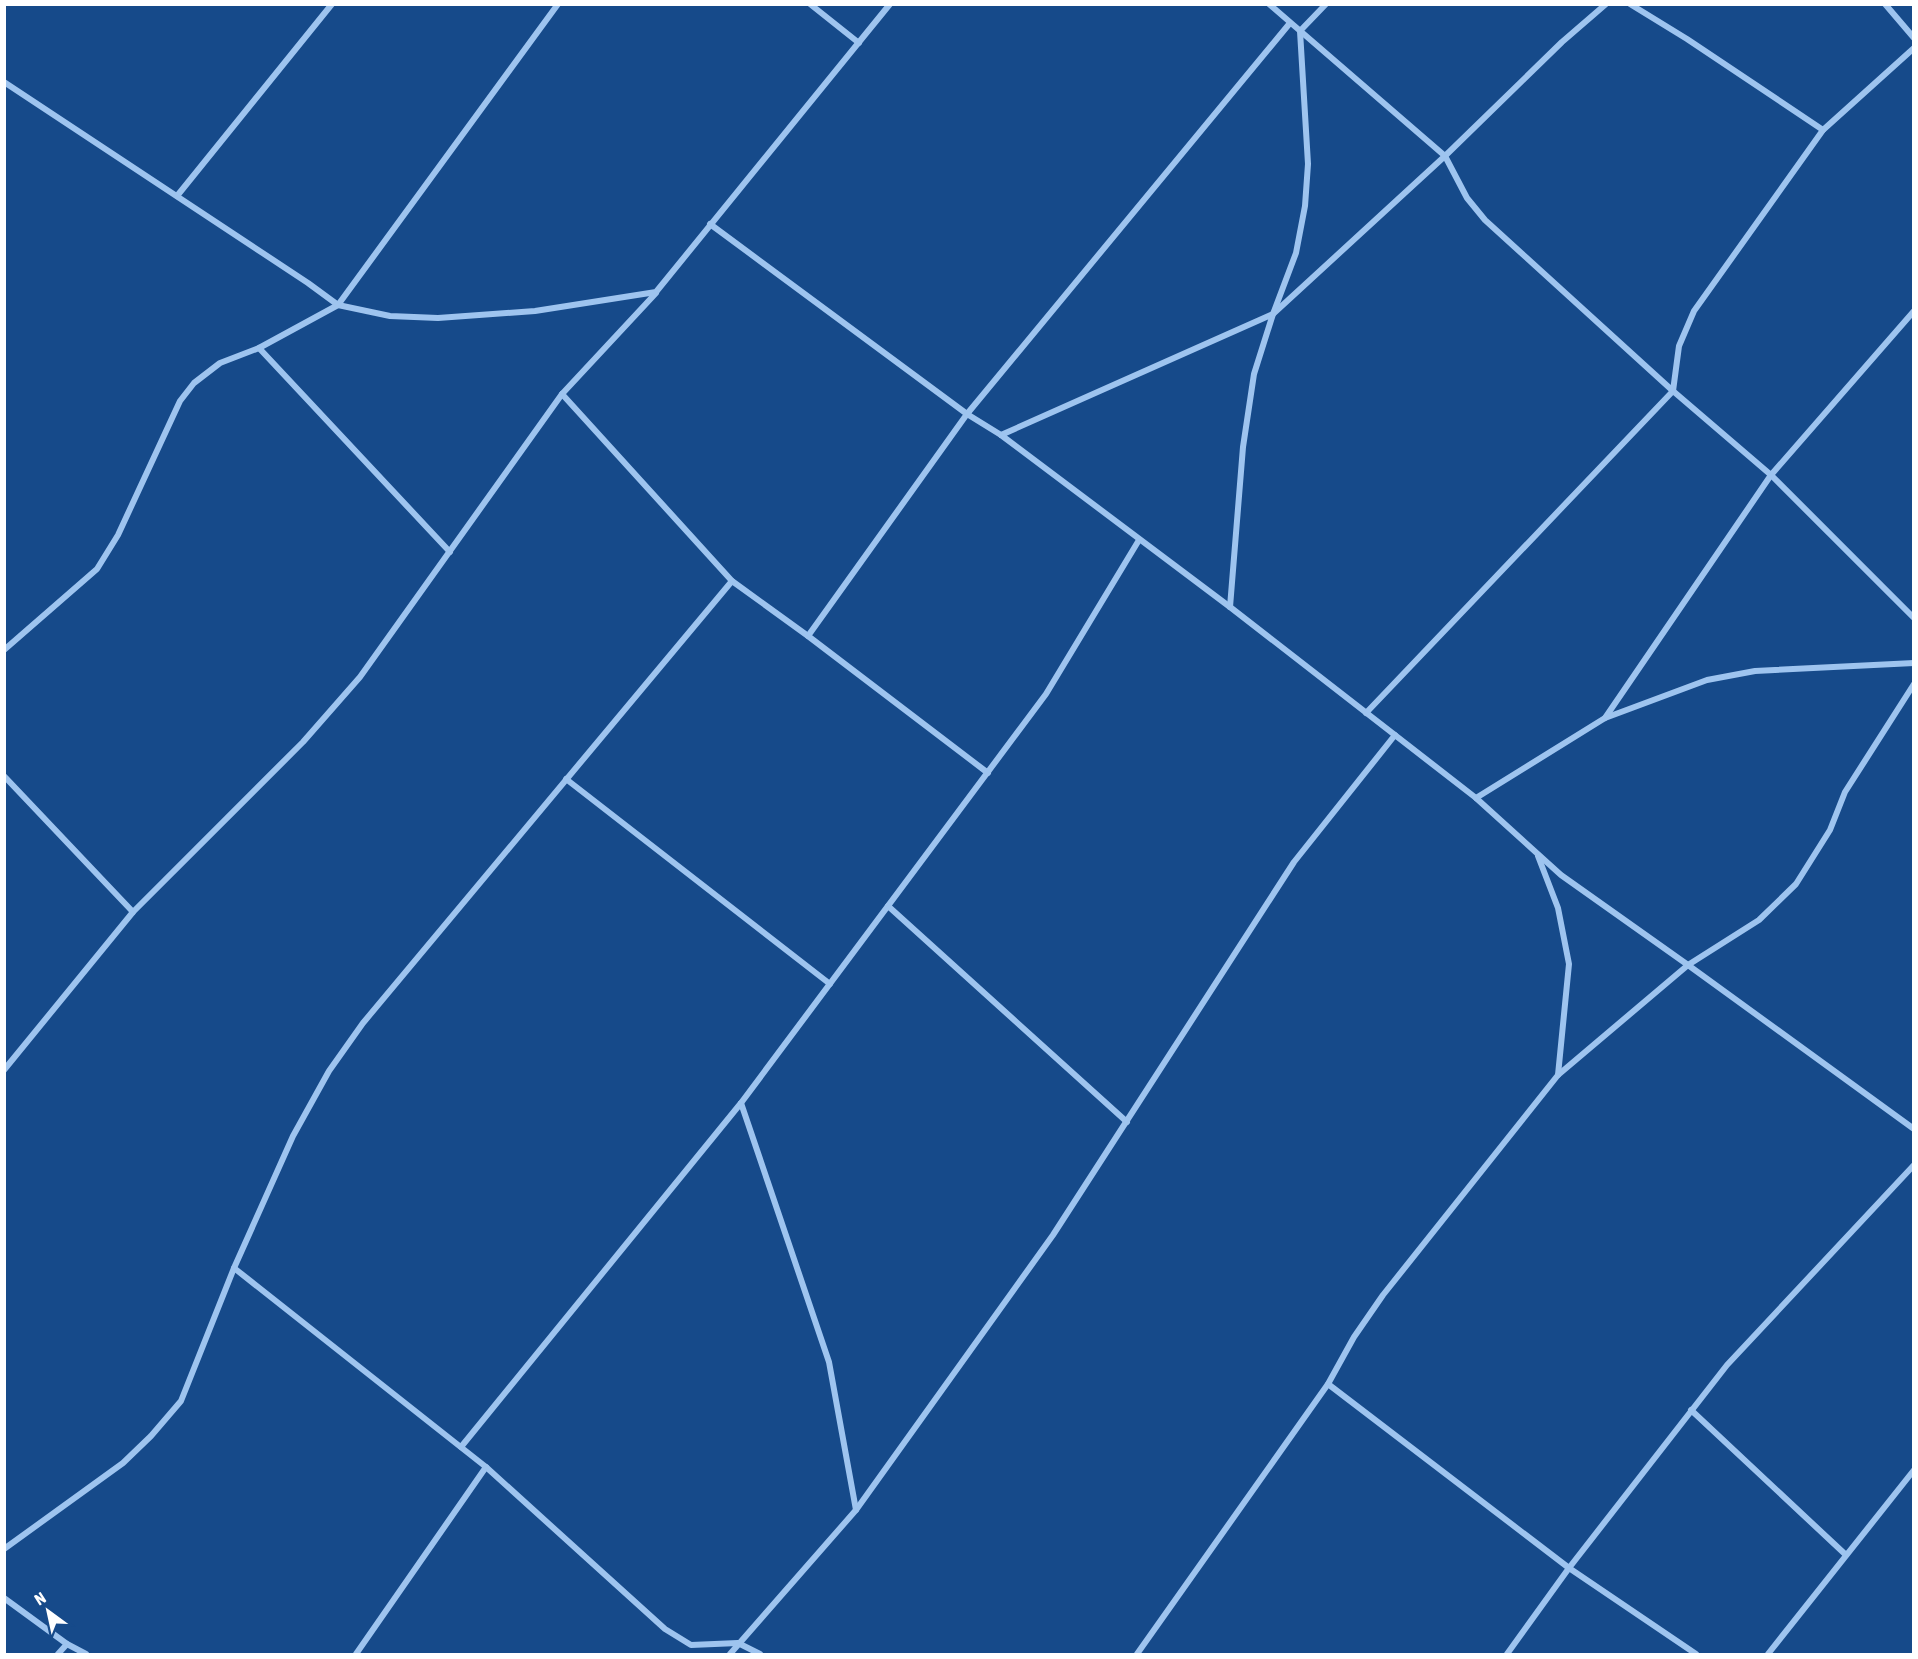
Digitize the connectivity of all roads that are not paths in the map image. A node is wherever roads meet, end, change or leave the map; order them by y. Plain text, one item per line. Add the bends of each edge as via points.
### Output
1 (332, 4) edge
2 (558, 4) edge
3 (810, 4) edge
4 (890, 4) edge
5 (1269, 4) edge
6 (1326, 4) edge
7 (1606, 4) edge
8 (1630, 4) edge
9 (1885, 4) edge
10 (1290, 23) junction
11 (1300, 31) junction
12 (1914, 38) edge
13 (859, 43) junction
14 (1914, 48) edge
15 (4, 82) edge
16 (1822, 130) junction
17 (1445, 156) junction
18 (177, 196) junction
19 (710, 224) junction
20 (656, 292) junction
21 (338, 305) junction
22 (1914, 310) edge
23 (1273, 314) junction
24 (259, 348) junction
25 (1673, 391) junction
26 (562, 394) junction
27 (967, 414) junction
28 (1000, 435) junction
29 (1771, 475) junction
30 (1139, 540) junction
31 (450, 552) junction
32 (732, 581) junction
33 (1230, 607) junction
34 (1914, 618) edge
35 (808, 636) junction
36 (4, 650) edge
37 (1914, 663) edge
38 (1914, 684) edge
39 (1366, 713) junction
40 (1605, 718) junction
41 (1395, 735) junction
42 (988, 773) junction
43 (4, 776) edge
44 (567, 779) junction
45 (1476, 798) junction
46 (1538, 854) junction
47 (888, 906) junction
48 (133, 912) junction
49 (1688, 965) junction
50 (830, 984) junction
51 (4, 1070) edge
52 (1558, 1075) junction
53 (741, 1103) junction
54 (1127, 1122) junction
55 (1914, 1129) edge
56 (1914, 1165) edge
57 (234, 1268) junction
58 (1328, 1384) junction
59 (1691, 1410) junction
60 (461, 1447) junction
61 (486, 1467) junction
62 (1914, 1470) edge
63 (856, 1510) junction
64 (4, 1549) edge
65 (1846, 1555) junction
66 (1569, 1568) junction
67 (4, 1598) edge
68 (738, 1643) junction
69 (67, 1644) junction
70 (58, 1654) edge
71 (86, 1654) edge
72 (356, 1654) edge
73 (730, 1654) edge
74 (760, 1654) edge
75 (1137, 1654) edge
76 (1507, 1654) edge
77 (1695, 1654) edge
78 (1768, 1654) edge

1 - 18 street
2 - 21 street
3 - 13 street
4 - 13 street
5 - 10 street
6 - 11 street
7 - 17 street
8 - 16 street
9 - 12 street
10 - 11 street
10 - 27 street
11 - 17 street
11 - 23 street via 1308,164 1305,206 1296,253
13 - 19 street
14 - 16 street
15 - 18 street
16 - 25 street via 1694,311 1679,346
17 - 23 street
17 - 25 street via 1467,198 1485,220
18 - 21 street
19 - 20 street
19 - 27 street
20 - 21 street via 535,311 438,318 390,316
20 - 26 street
21 - 24 street
22 - 29 street
23 - 28 street
23 - 33 street via 1254,374 1244,436
24 - 31 street
24 - 36 street via 220,363 194,383 180,401 118,535 97,568
25 - 29 street
25 - 39 street
26 - 31 street
26 - 32 street
27 - 28 street
27 - 35 street
28 - 30 street
29 - 34 street
29 - 40 street
30 - 33 street
30 - 42 street via 1047,694
31 - 48 street via 360,677 303,742
32 - 35 street
32 - 44 street
33 - 39 street
35 - 42 street
37 - 40 street via 1755,671 1707,680
38 - 49 street via 1845,792 1830,830 1796,884 1759,920
39 - 41 street
40 - 45 street
41 - 45 street
41 - 54 street via 1294,862
42 - 47 street
43 - 48 street
44 - 50 street
44 - 57 street via 363,1023 329,1071 293,1136
45 - 46 street
46 - 49 street via 1561,875
46 - 52 street via 1558,908 1569,964
47 - 50 street
47 - 54 street
48 - 51 street
49 - 52 street
49 - 55 street
50 - 53 street
52 - 58 street via 1383,1294
53 - 60 street
53 - 63 street via 829,1362
54 - 63 street via 1053,1235
56 - 59 street via 1727,1365
57 - 60 street
57 - 64 street via 181,1401 123,1463
58 - 66 street
58 - 75 street
59 - 65 street
59 - 66 street
60 - 61 street
61 - 68 street via 665,1629 691,1645
61 - 72 street
62 - 65 street
63 - 68 street
65 - 78 street
66 - 76 street
66 - 77 street
67 - 69 street
68 - 73 street
68 - 74 street
69 - 70 street
69 - 71 street

